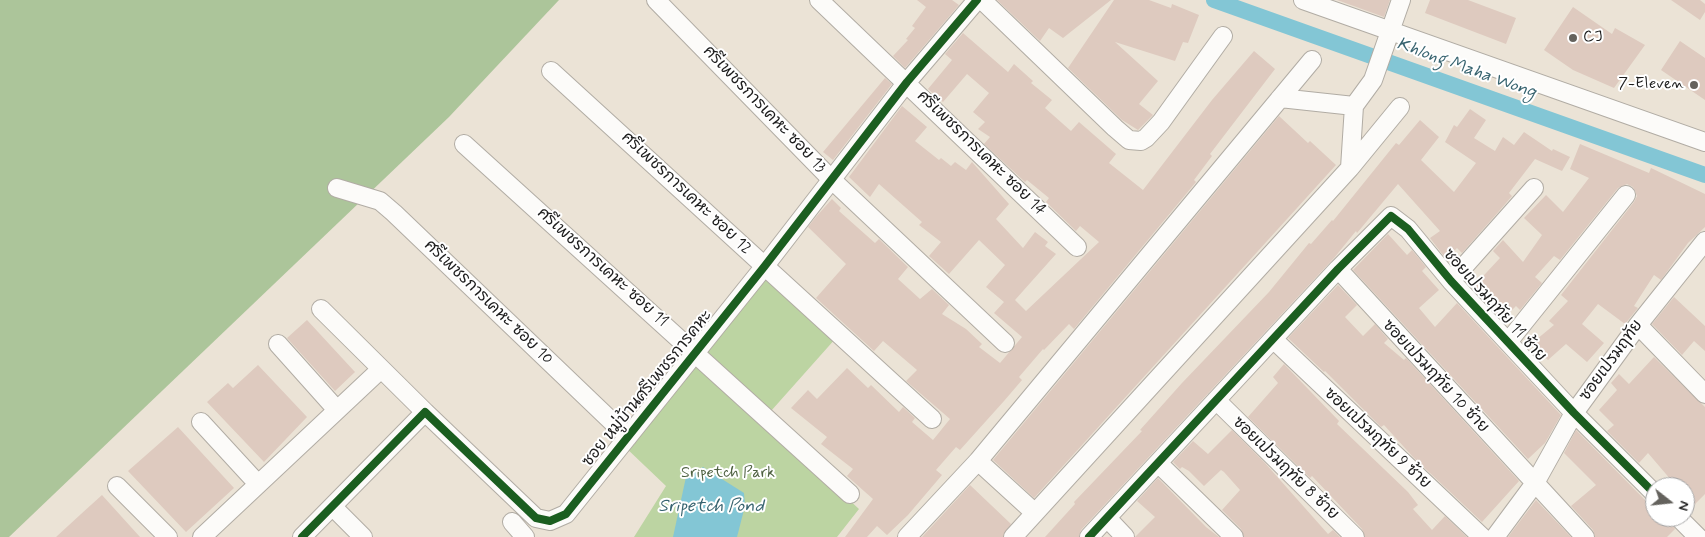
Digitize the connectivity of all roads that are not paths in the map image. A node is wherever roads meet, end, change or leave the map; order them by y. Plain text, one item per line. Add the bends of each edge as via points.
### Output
1 (656, 0) edge
2 (820, 0) edge
3 (977, 0) edge
4 (982, 0) edge
5 (1303, 0) edge
6 (1401, 0) edge
7 (1223, 36) dead end
8 (1387, 36) junction
9 (1312, 60) dead end
10 (551, 71) dead end
11 (907, 82) junction
12 (1280, 98) junction
13 (1354, 106) junction
14 (1400, 107) dead end
15 (1705, 142) edge
16 (464, 144) dead end
17 (1350, 168) junction
18 (832, 179) junction
19 (336, 188) dead end
20 (1534, 188) dead end
21 (1626, 194) dead end
22 (1077, 247) dead end
23 (1703, 249) edge
24 (764, 267) junction
25 (1338, 269) junction
26 (1451, 281) junction
27 (321, 309) dead end
28 (1638, 325) junction
29 (1273, 339) junction
30 (1508, 342) junction
31 (1005, 343) dead end
32 (278, 344) dead end
33 (695, 353) junction
34 (381, 369) junction
35 (1705, 394) edge
36 (1216, 400) junction
37 (337, 410) junction
38 (425, 412) junction
39 (1574, 413) junction
40 (932, 419) dead end
41 (201, 422) dead end
42 (628, 437) junction
43 (978, 461) junction
44 (1158, 463) junction
45 (1535, 483) junction
46 (258, 484) junction
47 (1645, 484) edge
48 (117, 486) dead end
49 (850, 494) dead end
50 (333, 507) junction
51 (1035, 513) junction
52 (1107, 518) junction
53 (512, 522) dead end
54 (1688, 527) edge
55 (168, 537) edge
56 (202, 537) edge
57 (302, 537) edge
58 (363, 537) edge
59 (525, 537) edge
60 (907, 537) edge
61 (1013, 537) edge
62 (1089, 537) edge
63 (1125, 537) edge
64 (1234, 537) edge
65 (1355, 537) edge
66 (1482, 537) edge
67 (1495, 537) edge
68 (1585, 537) edge
69 (1698, 537) edge

1 - 18 street, ศรีเพชรการเคหะ ซอย 13
2 - 11 street, ศรีเพชรการเคหะ ซอย 14
3 - 11 street, ซอย หมู่บ้านศรีเพชรการคหะ
4 - 7 street via 1130,140 1146,138 1161,122
5 - 8 street
6 - 8 street
8 - 13 street via 1373,80
8 - 15 street
9 - 12 street
10 - 24 street, ศรีเพชรการเคหะ ซอย 12
11 - 18 street, ซอย หมู่บ้านศรีเพชรการคหะ
11 - 22 street, ศรีเพชรการเคหะ ซอย 14
12 - 13 street
12 - 43 street
13 - 17 street
14 - 17 street
16 - 33 street, ศรีเพชรการเคหะ ซอย 11
17 - 51 street
18 - 24 street, ซอย หมู่บ้านศรีเพชรการคหะ
18 - 31 street, ศรีเพชรการเคหะ ซอย 13
19 - 42 street, ศรีเพชรการเคหะ ซอย 10 via 380,201
20 - 26 street
21 - 30 street
23 - 28 street, ซอยเปรมฤทัย
24 - 33 street, ซอย หมู่บ้านศรีเพชรการคหะ
24 - 40 street, ศรีเพชรการเคหะ ซอย 12
25 - 26 street, ซอยเปรมฤทัย 11 ซ้าย via 1386,218 1394,218
25 - 29 street
25 - 45 street, ซอยเปรมฤทัย 10 ซ้าย
26 - 30 street, ซอยเปรมฤทัย 11 ซ้าย
27 - 34 street, ซอย หมู่บ้านศรีเพชรการคหะ
28 - 35 street
28 - 39 street, ซอยเปรมฤทัย
29 - 36 street
29 - 66 street, ซอยเปรมฤทัย 9 ซ้าย
30 - 39 street, ซอยเปรมฤทัย 11 ซ้าย
32 - 37 street
33 - 42 street, ซอย หมู่บ้านศรีเพชรการคหะ
33 - 49 street, ศรีเพชรการเคหะ ซอย 11
34 - 37 street
34 - 38 street, ซอย หมู่บ้านศรีเพชรการคหะ
36 - 44 street
36 - 65 street, ซอยเปรมฤทัย 8 ซ้าย
37 - 46 street
38 - 42 street, ซอย หมู่บ้านศรีเพชรการคหะ via 536,518 550,521 566,514
38 - 50 street
39 - 45 street, ซอยเปรมฤทัย
39 - 47 street, ซอยเปรมฤทัย 11 ซ้าย
41 - 46 street
43 - 51 street
43 - 60 street
44 - 52 street
44 - 64 street
45 - 67 street, ซอยเปรมฤทัย
45 - 68 street, ซอยเปรมฤทัย 10 ซ้าย
46 - 56 street
48 - 55 street
50 - 57 street
50 - 58 street
51 - 61 street
52 - 62 street
52 - 63 street
53 - 59 street
54 - 69 street

